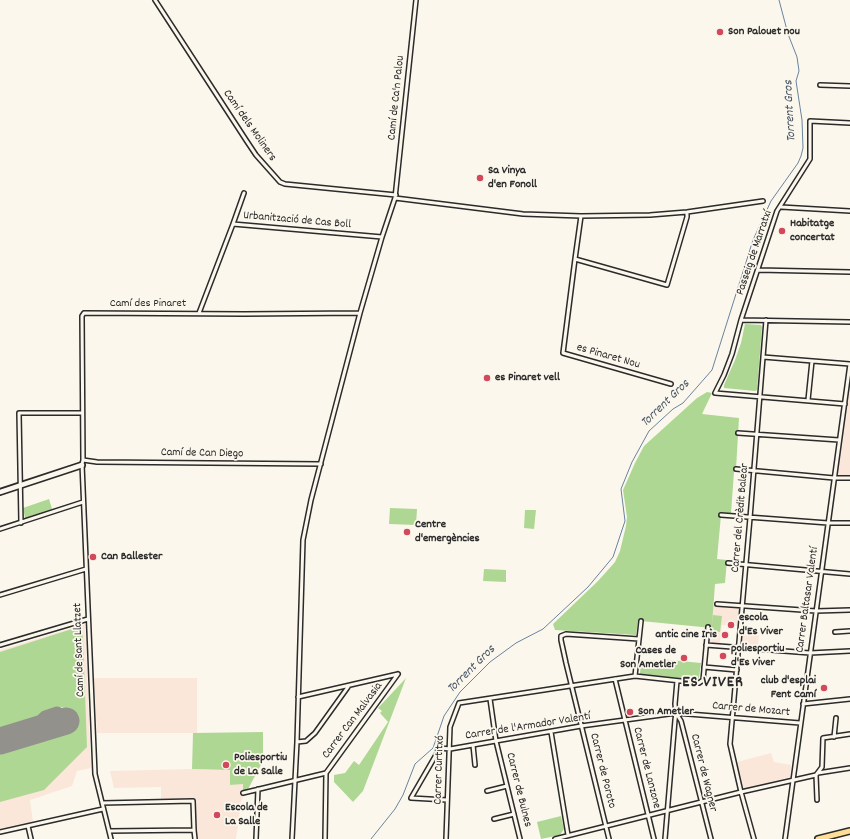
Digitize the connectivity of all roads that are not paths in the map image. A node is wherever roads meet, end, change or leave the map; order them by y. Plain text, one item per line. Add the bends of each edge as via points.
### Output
1 (155, 0) edge
2 (416, 0) edge
3 (820, 85) dead end
4 (850, 86) edge
5 (850, 123) edge
6 (244, 193) dead end
7 (395, 196) junction
8 (763, 201) dead end
9 (781, 207) junction
10 (850, 211) edge
11 (687, 212) junction
12 (581, 216) junction
13 (233, 224) junction
14 (382, 237) junction
15 (575, 259) junction
16 (758, 270) junction
17 (850, 272) edge
18 (360, 312) junction
19 (199, 313) junction
20 (741, 320) junction
21 (766, 320) junction
22 (850, 322) edge
23 (763, 357) junction
24 (812, 361) junction
25 (850, 364) edge
26 (671, 384) dead end
27 (760, 396) junction
28 (808, 400) junction
29 (844, 404) junction
30 (82, 413) junction
31 (738, 433) dead end
32 (756, 434) junction
33 (840, 440) junction
34 (83, 460) junction
35 (321, 464) junction
36 (82, 466) junction
37 (736, 469) dead end
38 (754, 471) junction
39 (834, 478) junction
40 (850, 478) edge
41 (20, 485) junction
42 (0, 492) edge
43 (83, 502) junction
44 (721, 515) dead end
45 (750, 518) junction
46 (21, 522) junction
47 (828, 523) junction
48 (850, 523) edge
49 (0, 529) edge
50 (728, 563) dead end
51 (746, 565) junction
52 (86, 569) junction
53 (822, 570) junction
54 (850, 574) edge
55 (0, 595) edge
56 (717, 604) dead end
57 (743, 606) junction
58 (850, 610) edge
59 (816, 611) junction
60 (88, 619) junction
61 (641, 621) dead end
62 (708, 628) dead end
63 (850, 631) edge
64 (835, 632) dead end
65 (639, 639) junction
66 (0, 645) edge
67 (706, 645) junction
68 (739, 647) junction
69 (850, 651) edge
70 (810, 653) junction
71 (704, 667) junction
72 (737, 670) junction
73 (635, 676) junction
74 (615, 679) junction
75 (677, 681) junction
76 (572, 685) junction
77 (348, 687) junction
78 (298, 697) junction
79 (850, 698) edge
80 (490, 699) junction
81 (803, 704) junction
82 (676, 713) junction
83 (733, 716) junction
84 (836, 718) dead end
85 (625, 720) junction
86 (800, 723) junction
87 (581, 726) junction
88 (551, 732) junction
89 (850, 734) edge
90 (834, 737) junction
91 (496, 741) junction
92 (297, 742) junction
93 (473, 745) junction
94 (450, 748) junction
95 (475, 765) dead end
96 (850, 768) edge
97 (326, 773) junction
98 (816, 774) junction
99 (295, 780) junction
100 (793, 780) junction
101 (507, 786) junction
102 (258, 789) junction
103 (487, 791) dead end
104 (741, 792) junction
105 (243, 793) dead end
106 (447, 800) junction
107 (817, 800) dead end
108 (701, 802) junction
109 (102, 803) junction
110 (104, 809) junction
111 (667, 810) junction
112 (514, 814) junction
113 (648, 816) junction
114 (494, 819) dead end
115 (28, 826) junction
116 (606, 826) junction
117 (194, 830) junction
118 (109, 831) junction
119 (850, 831) edge
120 (0, 832) edge
121 (566, 837) edge
122 (826, 838) edge
123 (31, 839) edge
124 (110, 839) edge
125 (195, 839) edge
126 (256, 839) edge
127 (292, 839) edge
128 (325, 839) edge
129 (446, 839) edge
130 (520, 839) edge
131 (556, 839) edge
132 (610, 839) edge
133 (654, 839) edge
134 (665, 839) edge
135 (711, 839) edge
136 (754, 839) edge
137 (785, 839) edge
138 (818, 839) edge

1 - 7 street, Camí dels Moliners via 256,156 280,182
2 - 7 street, Camí de Ca'n Palou
3 - 4 street
5 - 9 street, Passeig de Marratxí via 810,121 810,159
6 - 13 street
7 - 12 street via 523,214
7 - 14 street, Camí de Ca'n Palou
8 - 11 street
9 - 10 street
9 - 16 street, Passeig de Marratxí via 777,212
11 - 12 street
11 - 15 street via 667,285
12 - 15 street, es Pinaret Nou
13 - 14 street, Urbanització de Cas Boll
13 - 19 street, Urbanització de Cas Boll
14 - 18 street, Camí de Ca'n Palou
15 - 26 street, es Pinaret Nou via 563,353
16 - 17 street
16 - 20 street, Passeig de Marratxí
18 - 19 street, Camí des Pinaret
18 - 35 street, Camí de Ca'n Palou
19 - 30 street, Camí des Pinaret via 83,314
20 - 21 street
20 - 27 street, Passeig de Marratxí via 729,362 715,393
21 - 22 street
21 - 23 street, Carrer del Crèdit Balear
23 - 24 street
23 - 27 street, Carrer del Crèdit Balear
24 - 25 street
24 - 28 street
25 - 29 street, Carrer Baltasar Valentí
27 - 28 street
27 - 32 street, Carrer del Crèdit Balear
28 - 29 street
29 - 33 street, Carrer Baltasar Valentí
30 - 34 street, Camí des Pinaret
30 - 41 street via 19,413
31 - 32 street
32 - 33 street
32 - 38 street, Carrer del Crèdit Balear
33 - 39 street, Carrer Baltasar Valentí
34 - 35 street, Camí de Can Diego
34 - 36 street, Camí de Sant Llatzet
35 - 78 street, Camí de Ca'n Palou via 303,540
36 - 41 street
36 - 43 street, Camí de Sant Llatzet
37 - 38 street
38 - 39 street
38 - 45 street, Carrer del Crèdit Balear
39 - 40 street
39 - 47 street, Carrer Baltasar Valentí
41 - 42 street
41 - 46 street
43 - 46 street
43 - 52 street, Camí de Sant Llatzet
44 - 45 street
45 - 47 street
45 - 51 street, Carrer del Crèdit Balear
46 - 49 street
47 - 48 street
47 - 53 street, Carrer Baltasar Valentí
50 - 51 street
51 - 53 street
51 - 57 street, Carrer del Crèdit Balear
52 - 55 street
52 - 60 street, Camí de Sant Llatzet
53 - 54 street
53 - 59 street, Carrer Baltasar Valentí
56 - 57 street
57 - 59 street
57 - 68 street, Carrer del Crèdit Balear
58 - 59 street
59 - 70 street, Carrer Baltasar Valentí
60 - 66 street
60 - 109 street, Camí de Sant Llatzet via 95,774
61 - 65 street
62 - 67 street
63 - 64 street
65 - 73 street
65 - 76 street, Carrer de Poroto via 566,634 561,636
67 - 68 street
67 - 71 street
68 - 70 street
68 - 72 street, Carrer del Crèdit Balear
69 - 70 street
70 - 81 street, Carrer Baltasar Valentí
71 - 72 street
71 - 75 street via 701,682
72 - 83 street, Carrer del Crèdit Balear
73 - 74 street
73 - 75 street
74 - 76 street
74 - 85 street, Carrer de Lanzone
75 - 82 street
76 - 80 street
76 - 87 street, Carrer de Poroto
77 - 78 street
77 - 92 street via 306,741
77 - 97 street, Carrer Can Malvasia via 398,674
78 - 92 street, Camí de Ca'n Palou
79 - 81 street
80 - 91 street, Carrer de Bulnes
80 - 94 street, Carrer Curtitxó via 459,703 450,727
81 - 86 street, Carrer Baltasar Valentí
82 - 83 street, Carrer de Mozart
82 - 85 street, Carrer de l'Armador Valentí
82 - 108 street, Carrer de Wagner via 681,721
82 - 111 street
83 - 86 street, Carrer de Mozart
83 - 104 street, Carrer del Crèdit Balear via 730,744
84 - 90 street
85 - 87 street, Carrer de l'Armador Valentí
85 - 113 street, Carrer de Lanzone
86 - 100 street, Carrer Baltasar Valentí
87 - 88 street, Carrer de l'Armador Valentí
87 - 116 street, Carrer de Poroto
88 - 91 street, Carrer de l'Armador Valentí
88 - 121 street
89 - 90 street
90 - 98 street via 823,738 822,767
91 - 93 street, Carrer de l'Armador Valentí
91 - 101 street, Carrer de Bulnes
92 - 99 street, Camí de Ca'n Palou
93 - 94 street, Carrer de l'Armador Valentí
93 - 95 street
94 - 106 street, Carrer Curtitxó
94 - 106 street, Carrer de l'Armador Valentí via 440,748 411,798
96 - 98 street
97 - 99 street, Carrer Can Malvasia
97 - 128 street
98 - 100 street
98 - 107 street
99 - 102 street, Carrer Can Malvasia
99 - 127 street, Camí de Ca'n Palou
100 - 104 street
100 - 137 street, Carrer Baltasar Valentí
101 - 103 street
101 - 112 street, Carrer de Bulnes
102 - 105 street, Carrer Can Malvasia
102 - 126 street
104 - 108 street
104 - 136 street, Carrer del Crèdit Balear
106 - 129 street, Carrer Curtitxó
108 - 111 street
108 - 135 street, Carrer de Wagner
109 - 110 street, Camí de Sant Llatzet
109 - 117 street via 193,801
110 - 115 street
110 - 118 street, Camí de Sant Llatzet
111 - 113 street
111 - 134 street
112 - 114 street
112 - 130 street, Carrer de Bulnes
113 - 116 street
113 - 133 street, Carrer de Lanzone
115 - 120 street
115 - 123 street
116 - 121 street
116 - 132 street, Carrer de Poroto
117 - 118 street
117 - 125 street
118 - 124 street, Camí de Sant Llatzet
119 - 122 main road
121 - 131 street
122 - 138 main road

